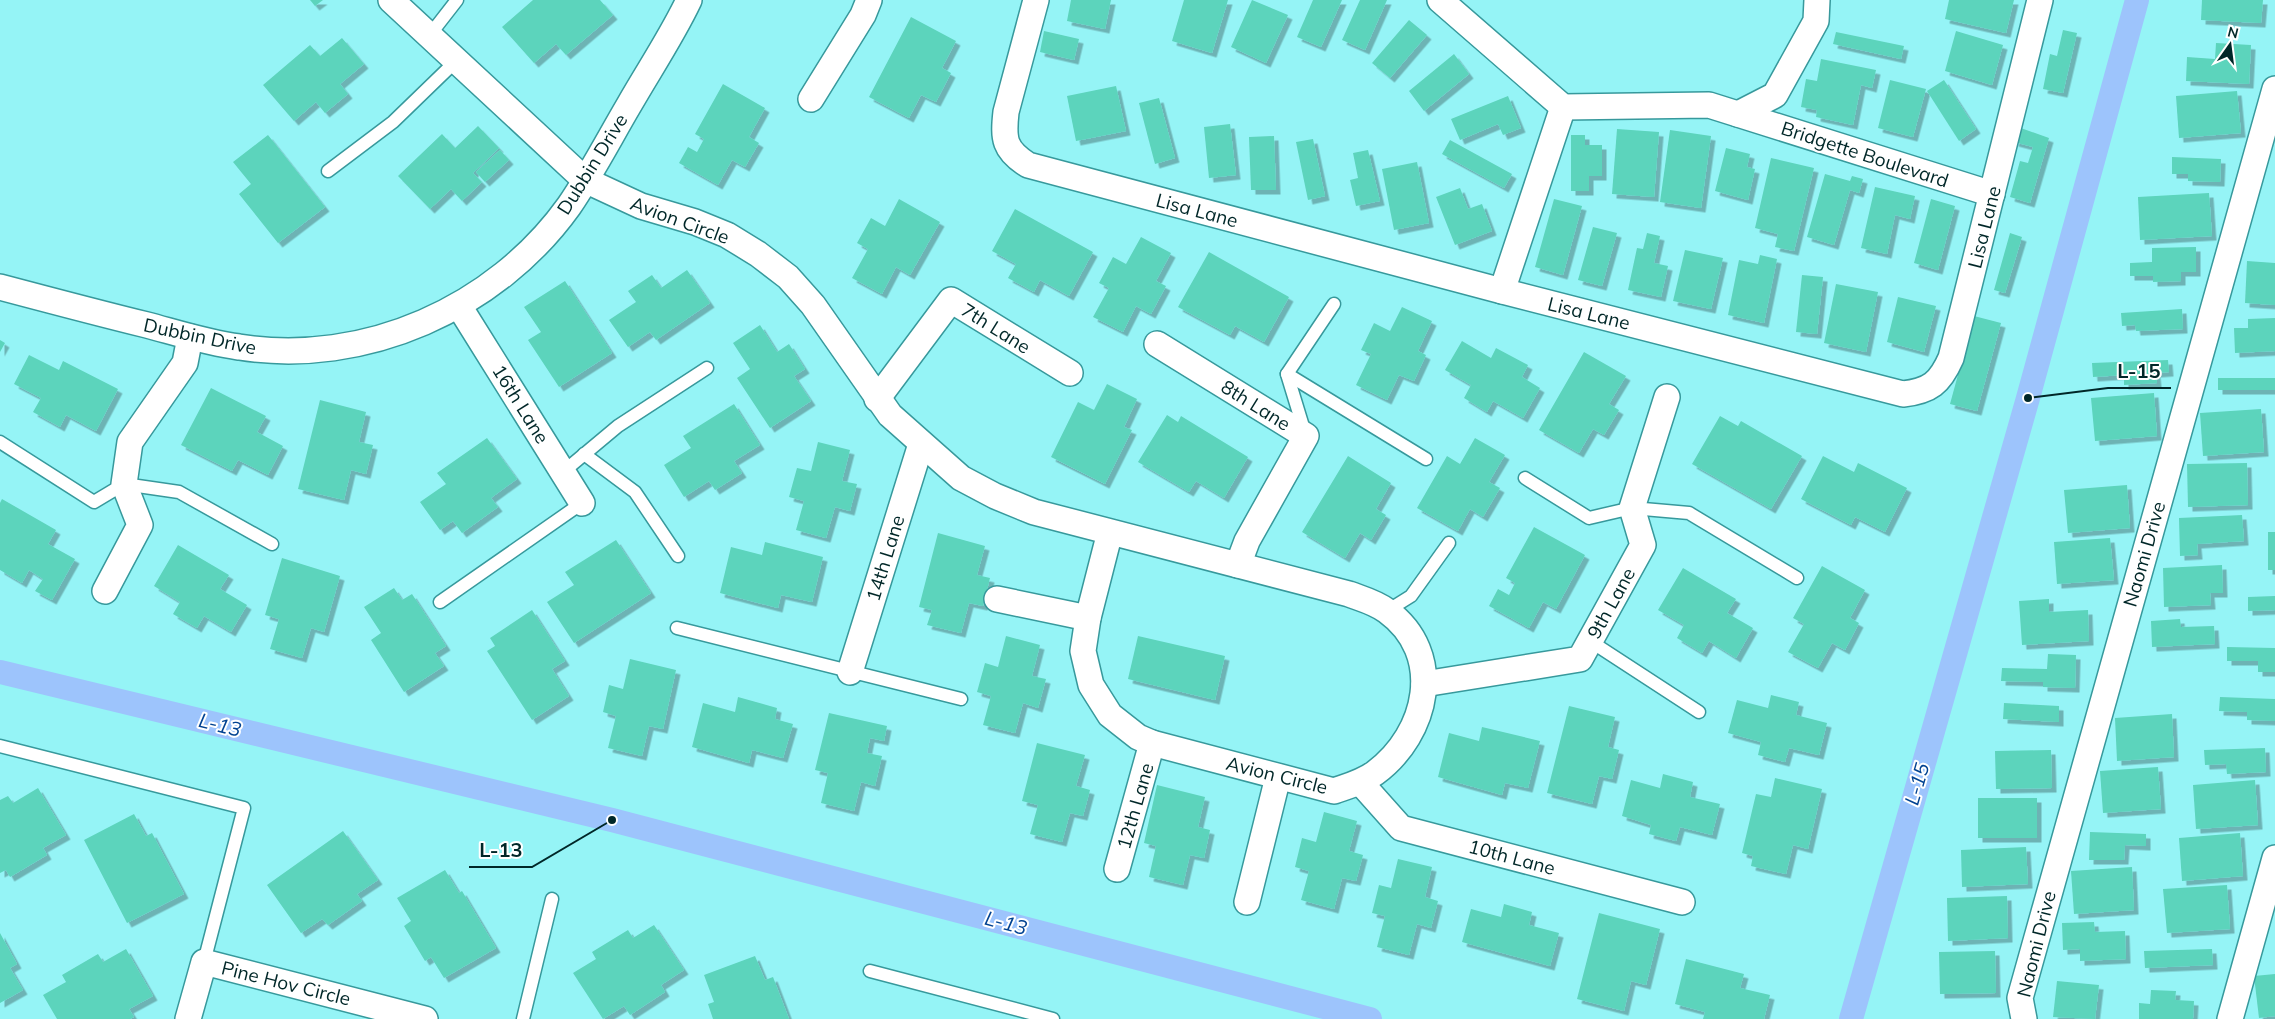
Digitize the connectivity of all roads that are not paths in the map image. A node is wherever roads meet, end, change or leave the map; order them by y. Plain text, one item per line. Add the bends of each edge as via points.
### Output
1 (391, 0) edge
2 (457, 0) edge
3 (689, 0) edge
4 (869, 0) edge
5 (1036, 0) edge
6 (1440, 0) edge
7 (1817, 0) edge
8 (2040, 0) edge
9 (429, 36) junction
10 (456, 60) junction
11 (2275, 89) edge
12 (811, 99) dead end
13 (1563, 107) junction
14 (1738, 114) junction
15 (328, 171) dead end
16 (585, 180) junction
17 (1992, 194) junction
18 (0, 287) edge
19 (1502, 291) junction
20 (1334, 304) dead end
21 (459, 306) junction
22 (190, 337) junction
23 (1158, 344) dead end
24 (707, 368) dead end
25 (1070, 374) dead end
26 (1287, 374) junction
27 (1667, 397) dead end
28 (877, 399) junction
29 (1306, 436) junction
30 (0, 442) edge
31 (921, 444) junction
32 (584, 454) junction
33 (1426, 459) dead end
34 (563, 472) junction
35 (1525, 478) dead end
36 (124, 484) junction
37 (582, 503) joint
38 (1632, 508) junction
39 (1110, 532) junction
40 (1449, 543) dead end
41 (272, 544) dead end
42 (678, 556) dead end
43 (1238, 565) junction
44 (1796, 578) dead end
45 (105, 591) dead end
46 (997, 600) dead end
47 (440, 602) dead end
48 (1388, 611) junction
49 (1088, 618) junction
50 (677, 628) dead end
51 (1590, 641) junction
52 (850, 672) junction
53 (1424, 684) junction
54 (961, 699) dead end
55 (1699, 712) dead end
56 (1152, 743) junction
57 (0, 746) edge
58 (1278, 776) junction
59 (1360, 782) junction
60 (2275, 858) edge
61 (1117, 869) dead end
62 (552, 899) dead end
63 (1248, 902) dead end
64 (1682, 902) dead end
65 (204, 962) junction
66 (870, 971) dead end
67 (188, 1019) edge
68 (424, 1019) edge
69 (523, 1019) edge
70 (1054, 1019) edge
71 (2024, 1019) edge
72 (2230, 1019) edge

1 - 9 street, Avion Circle
2 - 9 lane
3 - 16 street, Dubbin Drive
4 - 12 street
5 - 19 street, Lisa Lane via 1006,112 1006,143 1013,155 1028,164
6 - 13 street
7 - 14 street, Bridgette Boulevard via 1816,21 1775,95
8 - 17 street, Lisa Lane
9 - 10 street, Avion Circle
10 - 15 lane via 393,122
10 - 16 street, Avion Circle
11 - 71 street, Naomi Drive via 2020,998
13 - 14 street, Bridgette Boulevard via 1710,105
13 - 19 street
14 - 17 street, Bridgette Boulevard
16 - 21 street, Dubbin Drive via 568,206 526,255
16 - 28 street, Avion Circle via 641,206 727,235 758,254 788,277 813,305
17 - 19 street, Lisa Lane via 1951,358 1944,374 1933,386 1919,392 1903,394
18 - 22 street, Dubbin Drive
20 - 26 lane
21 - 22 street, Dubbin Drive via 384,338 336,348 240,348
21 - 34 street, 16th Lane
22 - 36 street via 185,363 130,442
23 - 29 street, 8th Lane
24 - 32 lane via 618,426
25 - 28 street, 7th Lane via 951,300
26 - 29 lane
26 - 33 lane
27 - 38 street
28 - 31 street, Avion Circle
29 - 43 street, 8th Lane via 1247,541
30 - 36 lane via 94,502
31 - 39 street, Avion Circle via 961,478 995,496 1034,512
31 - 52 street, 14th Lane
32 - 34 lane
32 - 42 lane via 636,492
34 - 37 street, 16th Lane
35 - 38 lane via 1589,518
36 - 41 lane via 180,492
36 - 45 street via 140,525
37 - 47 lane
38 - 44 lane via 1689,513
38 - 51 street, 9th Lane via 1643,545
39 - 43 street, Avion Circle
39 - 49 street, Avion Circle
40 - 48 lane via 1411,596
43 - 48 street, Avion Circle via 1349,594
46 - 49 street
48 - 53 street, Avion Circle via 1410,636 1422,667
49 - 56 street, Avion Circle via 1083,651 1091,685 1110,715 1138,737
50 - 52 lane
51 - 53 street, 9th Lane via 1580,659
51 - 55 lane
52 - 54 lane
53 - 59 street, Avion Circle via 1419,716 1406,740 1388,762
56 - 58 street, Avion Circle
56 - 61 street, 12th Lane
57 - 65 lane via 244,808
58 - 59 street, Avion Circle via 1334,791
58 - 63 street
59 - 64 street, 10th Lane via 1401,828
60 - 72 street
62 - 69 lane
65 - 67 street, Pine Hov Circle
65 - 68 street, Pine Hov Circle
66 - 70 lane

